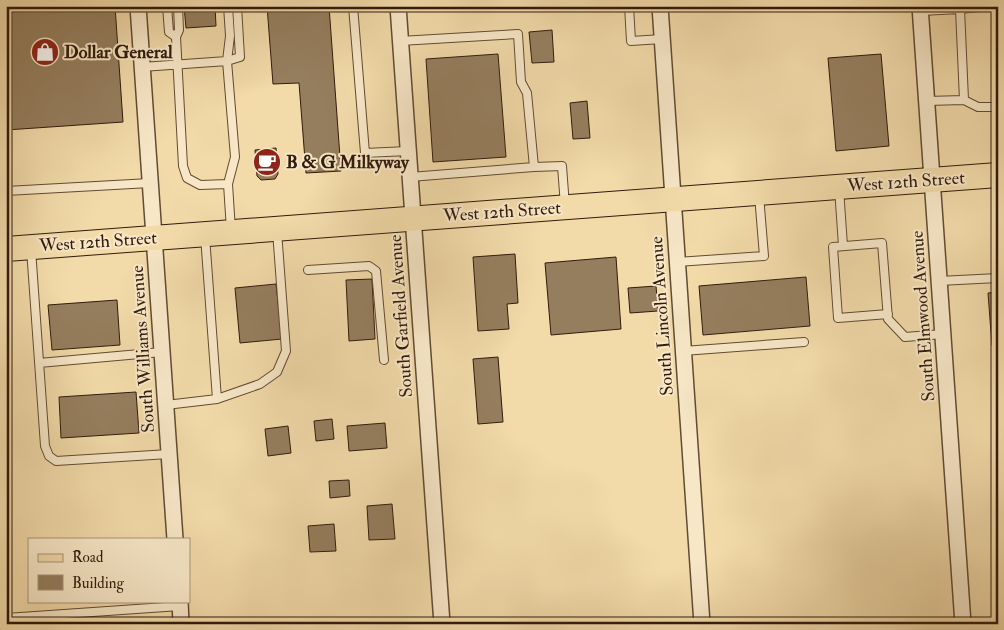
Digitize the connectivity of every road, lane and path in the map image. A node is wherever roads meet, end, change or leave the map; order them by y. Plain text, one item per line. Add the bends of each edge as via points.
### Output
1 (138, 6) edge
2 (167, 6) edge
3 (178, 6) edge
4 (228, 6) edge
5 (237, 6) edge
6 (353, 6) edge
7 (398, 6) edge
8 (629, 6) edge
9 (660, 6) edge
10 (989, 6) edge
11 (920, 8) edge
12 (960, 9) junction
13 (176, 37) junction
14 (662, 39) junction
15 (400, 41) junction
16 (227, 61) junction
17 (178, 64) junction
18 (142, 67) junction
19 (964, 100) junction
20 (927, 101) junction
21 (998, 107) edge
22 (408, 151) junction
23 (534, 167) junction
24 (998, 175) edge
25 (410, 177) junction
26 (932, 180) junction
27 (150, 183) junction
28 (228, 184) junction
29 (839, 187) junction
30 (6, 191) edge
31 (758, 193) junction
32 (672, 199) junction
33 (565, 207) junction
34 (413, 219) junction
35 (276, 229) junction
36 (232, 232) junction
37 (204, 234) junction
38 (154, 238) junction
39 (843, 246) junction
40 (31, 247) junction
41 (6, 249) edge
42 (677, 262) junction
43 (308, 270) dead end
44 (998, 278) edge
45 (939, 281) junction
46 (888, 314) junction
47 (943, 334) junction
48 (804, 342) dead end
49 (162, 352) junction
50 (683, 352) junction
51 (384, 360) dead end
52 (39, 363) junction
53 (217, 399) junction
54 (166, 405) junction
55 (169, 454) junction
56 (175, 538) edge
57 (180, 604) edge
58 (6, 618) edge
59 (181, 624) edge
60 (442, 624) edge
61 (702, 624) edge
62 (963, 624) edge

1 - 18 street, South Williams Avenue
2 - 13 lane via 170,32
3 - 13 lane via 179,30
4 - 16 lane via 230,36
5 - 16 lane via 240,57
6 - 22 lane via 365,153
7 - 15 street, South Garfield Avenue
8 - 14 lane via 631,40
9 - 14 street, South Lincoln Avenue
10 - 12 lane
11 - 12 lane
11 - 20 street, South Elmwood Avenue
12 - 19 lane
13 - 17 lane
14 - 32 street, South Lincoln Avenue
15 - 22 street, South Garfield Avenue
15 - 23 lane via 518,34 521,82 527,93
16 - 17 lane
16 - 28 lane via 235,157
17 - 18 lane
17 - 28 lane via 183,166 187,178 200,185
18 - 27 street, South Williams Avenue
19 - 20 lane
19 - 21 lane via 978,107
20 - 26 street, South Elmwood Avenue
22 - 25 street, South Garfield Avenue
23 - 25 lane
23 - 33 lane via 562,166
24 - 26 main road, West 12th Street
25 - 34 street, South Garfield Avenue
26 - 29 main road, West 12th Street
26 - 45 street, South Elmwood Avenue
27 - 30 lane
27 - 38 street, South Williams Avenue
28 - 36 lane
29 - 31 main road, West 12th Street
29 - 39 lane
31 - 32 main road, West 12th Street
31 - 42 lane via 764,256
32 - 33 main road, West 12th Street
32 - 42 street, South Lincoln Avenue
33 - 34 main road, West 12th Street
34 - 35 main road, West 12th Street
34 - 60 street, South Garfield Avenue
35 - 36 main road, West 12th Street
35 - 53 lane via 286,351 277,372 260,384
36 - 37 main road, West 12th Street
37 - 38 main road, West 12th Street
37 - 53 lane
38 - 40 main road, West 12th Street
38 - 49 street, South Williams Avenue
39 - 46 lane via 882,243
39 - 46 lane via 833,247 838,318
40 - 41 main road, West 12th Street
40 - 52 lane
42 - 50 street, South Lincoln Avenue
43 - 51 lane via 369,266 376,270
44 - 45 lane
45 - 47 street, South Elmwood Avenue
46 - 47 lane via 888,319 905,337
47 - 62 street, South Elmwood Avenue
48 - 50 lane
49 - 52 lane
49 - 54 street, South Williams Avenue
50 - 61 street, South Lincoln Avenue
52 - 55 lane via 45,446 49,456 56,461
53 - 54 lane
54 - 55 street, South Williams Avenue
55 - 56 street, South Williams Avenue
57 - 58 lane
57 - 59 street

